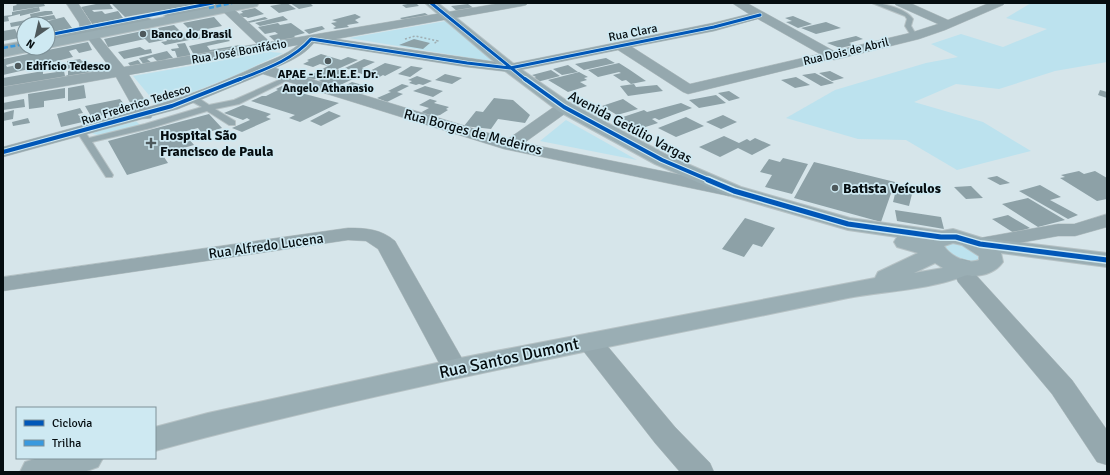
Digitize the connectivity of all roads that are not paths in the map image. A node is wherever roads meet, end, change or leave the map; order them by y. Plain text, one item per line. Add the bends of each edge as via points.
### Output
1 (72, 3) edge
2 (253, 3) edge
3 (431, 3) edge
4 (522, 3) edge
5 (738, 3) edge
6 (875, 3) edge
7 (900, 3) edge
8 (999, 3) edge
9 (222, 5) edge
10 (760, 15) junction
11 (446, 16) junction
12 (948, 24) junction
13 (89, 31) junction
14 (59, 36) edge
15 (914, 36) junction
16 (311, 39) junction
17 (16, 42) edge
18 (3, 44) edge
19 (16, 46) edge
20 (621, 46) junction
21 (266, 47) junction
22 (3, 48) edge
23 (16, 50) edge
24 (3, 53) edge
25 (834, 56) junction
26 (510, 68) junction
27 (262, 70) junction
28 (120, 72) junction
29 (288, 78) junction
30 (3, 92) edge
31 (194, 99) junction
32 (564, 107) junction
33 (208, 108) junction
34 (145, 115) junction
35 (232, 123) dead end
36 (84, 136) junction
37 (510, 145) junction
38 (3, 152) edge
39 (109, 175) dead end
40 (734, 191) junction
41 (1107, 220) edge
42 (1073, 235) junction
43 (939, 245) junction
44 (1033, 251) junction
45 (992, 255) junction
46 (1103, 263) edge
47 (962, 266) junction
48 (3, 284) edge
49 (866, 287) junction
50 (590, 342) junction
51 (455, 369) junction
52 (156, 439) edge
53 (1107, 453) edge
54 (83, 459) edge
55 (36, 472) edge
56 (699, 472) edge

1 - 13 street
2 - 9 main road
3 - 11 main road
4 - 11 street, Rua José Bonifácio
5 - 10 street
6 - 15 lane via 907,15 910,19 908,26
7 - 12 street
8 - 12 street, Rua Dois de Abril
9 - 13 main road
9 - 21 street
10 - 20 street, Rua Clara
10 - 25 street
11 - 16 street, Rua José Bonifácio
11 - 26 main road
12 - 15 street, Rua Dois de Abril
13 - 14 main road
13 - 28 street
15 - 25 street, Rua Dois de Abril
16 - 21 street, Rua José Bonifácio
16 - 26 street, Avenida Getúlio Vargas
16 - 27 street, Rua Frederico Tedesco via 302,49
17 - 18 main road
19 - 22 street
20 - 25 street, Rua Dois de Abril via 688,89
20 - 26 street, Rua Clara
21 - 28 street, Rua José Bonifácio
23 - 24 main road
26 - 32 main road, Avenida Getúlio Vargas
27 - 29 street, Rua Borges de Medeiros
27 - 31 street, Rua Frederico Tedesco
28 - 30 street, Rua José Bonifácio
28 - 34 street
29 - 33 lane via 236,102
29 - 37 street, Rua Borges de Medeiros
31 - 33 lane
31 - 34 street, Rua Frederico Tedesco
32 - 37 street
32 - 40 main road, Avenida Getúlio Vargas via 662,160
33 - 35 lane
33 - 36 lane via 148,126
34 - 36 street, Rua Frederico Tedesco
36 - 38 street, Rua Frederico Tedesco
36 - 39 lane
37 - 40 street, Rua Borges de Medeiros
40 - 43 main road, Avenida Getúlio Vargas via 848,224
41 - 42 street
42 - 44 street
42 - 45 street via 1058,230
42 - 46 main road via 1087,255
43 - 45 main road via 956,237
43 - 47 main road via 944,259
43 - 49 main road, Rua Santos Dumont
44 - 45 main road
44 - 45 main road
44 - 46 main road
45 - 46 main road
45 - 47 main road via 981,268
47 - 49 main road, Rua Santos Dumont via 952,273 936,277
47 - 53 street via 966,277 1062,387
48 - 51 street, Rua Alfredo Lucena via 348,234 367,234 379,238 387,246
49 - 50 main road, Rua Santos Dumont
50 - 51 main road, Rua Santos Dumont
50 - 56 street via 665,435
51 - 52 main road, Rua Santos Dumont
54 - 55 main road

